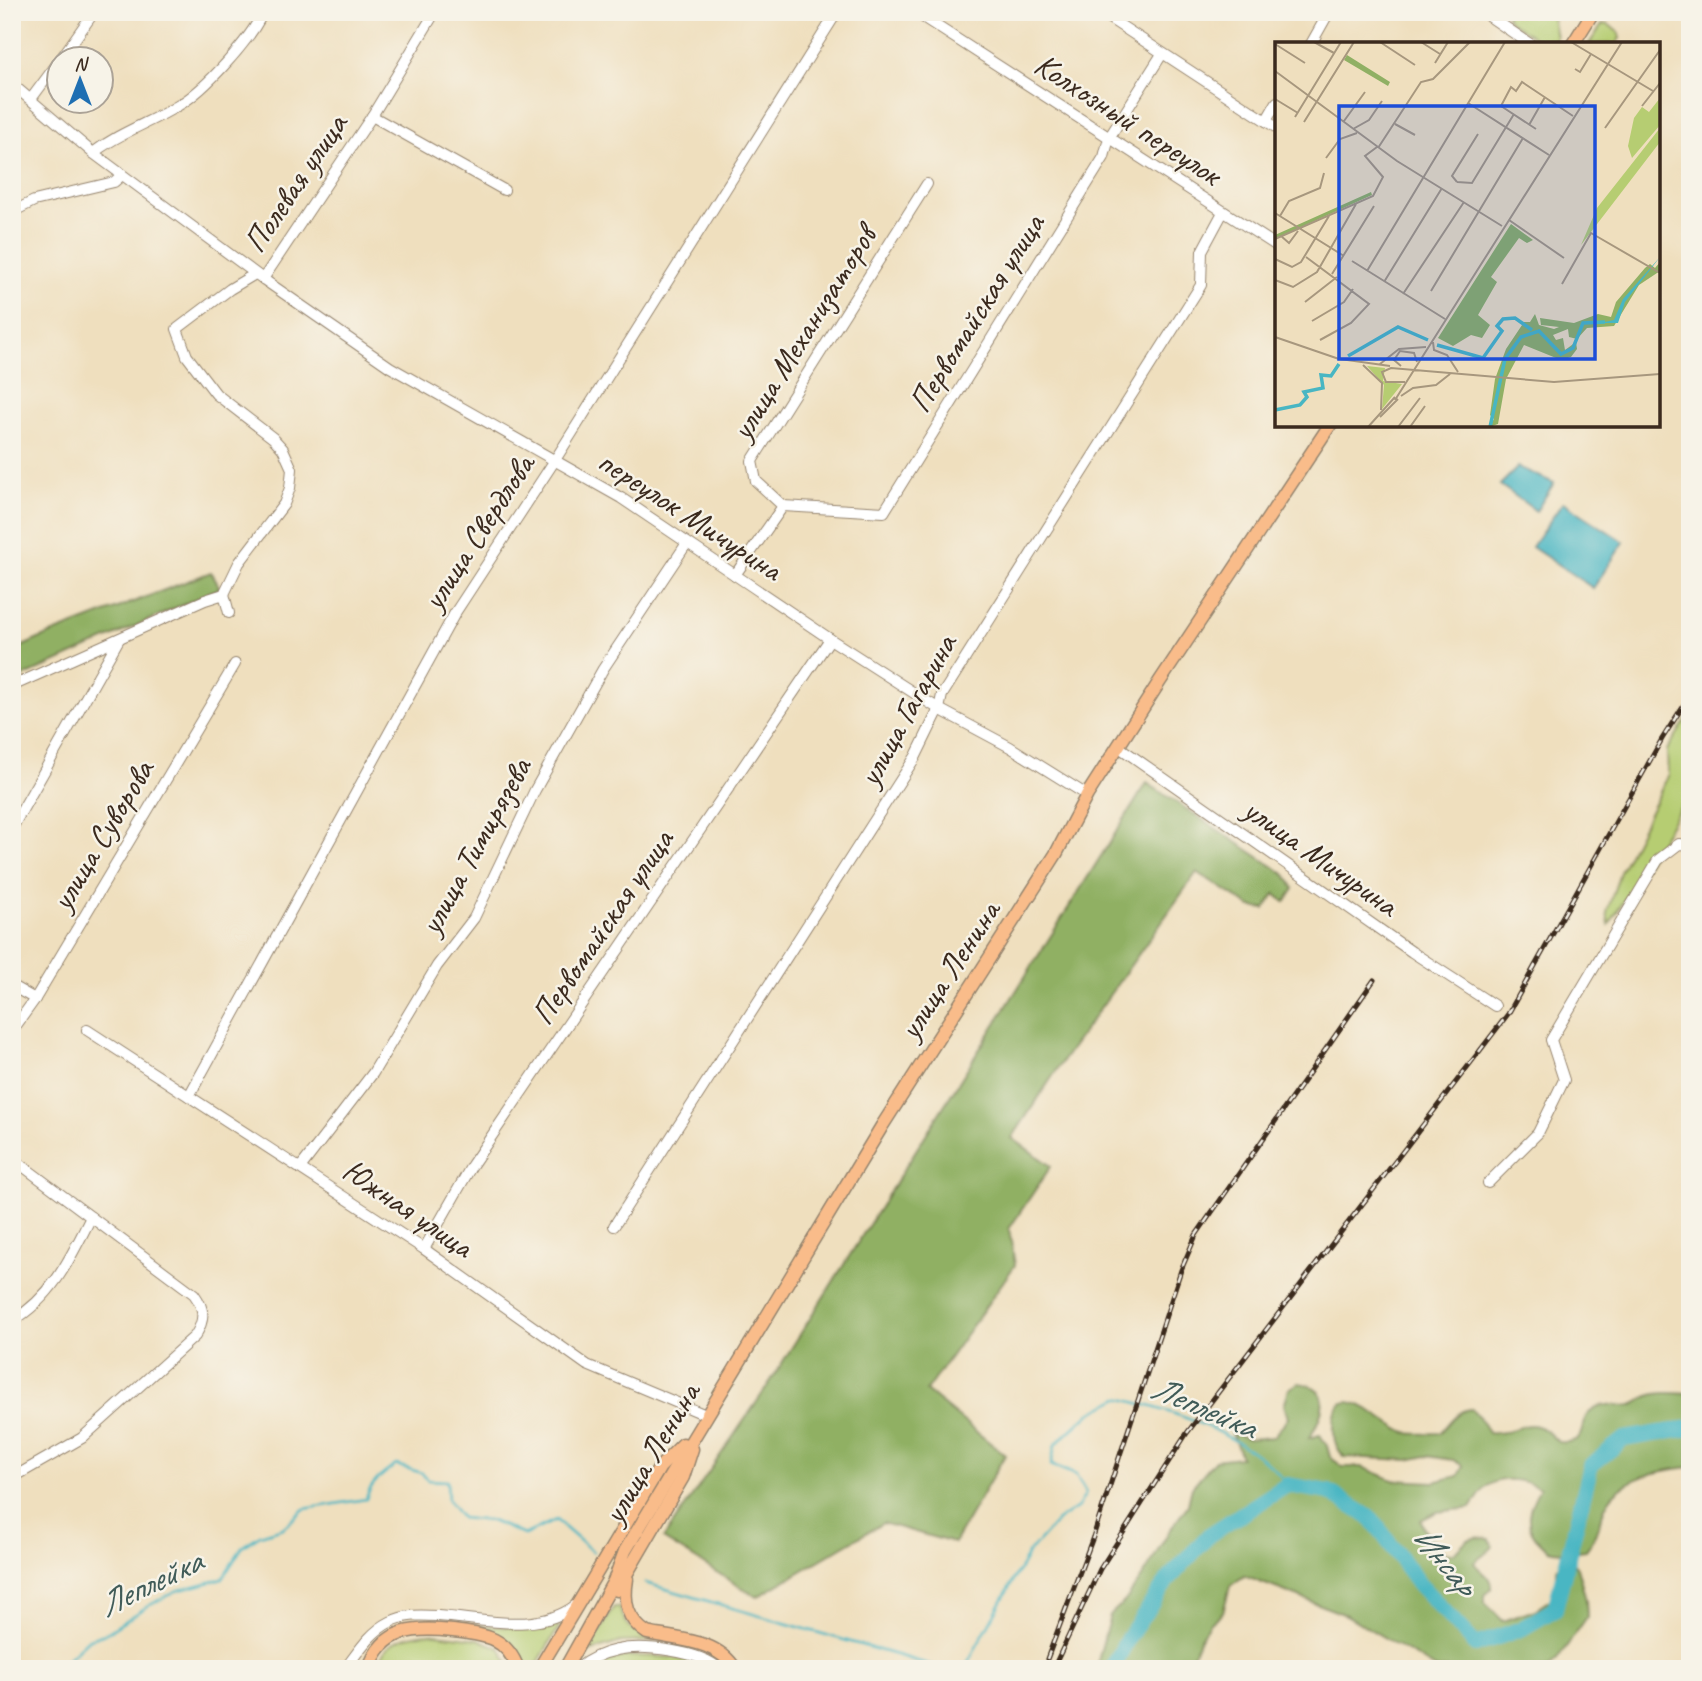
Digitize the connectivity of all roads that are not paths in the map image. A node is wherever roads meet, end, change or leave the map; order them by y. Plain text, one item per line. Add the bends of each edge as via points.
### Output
1 (94, 12) edge
2 (263, 12) edge
3 (435, 12) edge
4 (837, 12) edge
5 (915, 12) edge
6 (1100, 12) edge
7 (1329, 12) edge
8 (1483, 12) edge
9 (1593, 12) edge
10 (1312, 42) edge
11 (1527, 42) edge
12 (1574, 42) edge
13 (70, 46) edge
14 (1162, 54) junction
15 (46, 79) edge
16 (12, 84) edge
17 (31, 99) junction
18 (1275, 106) edge
19 (372, 116) junction
20 (1266, 121) junction
21 (1275, 127) edge
22 (1110, 138) junction
23 (93, 153) junction
24 (122, 175) junction
25 (927, 184) dead end
26 (504, 190) dead end
27 (12, 212) edge
28 (1223, 212) junction
29 (1275, 245) edge
30 (259, 276) junction
31 (1329, 427) edge
32 (555, 460) junction
33 (783, 506) junction
34 (687, 543) junction
35 (735, 575) junction
36 (224, 594) junction
37 (229, 613) dead end
38 (119, 638) junction
39 (830, 639) junction
40 (235, 664) dead end
41 (12, 686) edge
42 (939, 709) junction
43 (1119, 747) junction
44 (1087, 796) junction
45 (12, 828) edge
46 (1690, 845) edge
47 (12, 986) edge
48 (35, 999) junction
49 (1495, 1006) dead end
50 (87, 1030) dead end
51 (12, 1031) edge
52 (189, 1096) junction
53 (12, 1158) edge
54 (300, 1168) junction
55 (1488, 1183) dead end
56 (92, 1217) junction
57 (614, 1226) dead end
58 (424, 1249) junction
59 (12, 1321) edge
60 (706, 1415) junction
61 (698, 1428) junction
62 (12, 1478) edge
63 (625, 1552) junction
64 (629, 1569) junction
65 (579, 1602) junction
66 (345, 1669) edge
67 (369, 1669) edge
68 (518, 1669) edge
69 (539, 1669) edge
70 (547, 1669) edge
71 (565, 1669) edge
72 (576, 1669) edge
73 (719, 1669) edge
74 (735, 1669) edge

1 - 13 street
2 - 23 street via 201,89 181,104 111,138
3 - 19 street, Полевая улица
4 - 32 street, улица Свердлова
5 - 22 street, Колхозный переулок
6 - 14 street
7 - 10 street
8 - 11 street
9 - 12 main road
14 - 20 street
14 - 22 street, Первомайская улица
15 - 17 street
16 - 17 street
17 - 23 street
18 - 20 street
19 - 26 street, Полевая улица
19 - 30 street, Полевая улица
20 - 21 street
22 - 28 street, Колхозный переулок
22 - 33 street, Первомайская улица via 1104,157 884,512
23 - 24 street
24 - 27 street via 114,182 34,201
24 - 30 street
25 - 33 street, улица Механизаторов via 752,461 756,481
28 - 29 street, Колхозный переулок
28 - 42 street, улица Гагарина via 1202,251 1201,285 942,695
30 - 32 street, переулок Мичурина via 390,367
30 - 36 street via 230,289 177,329 187,356 216,394 273,438 284,449 292,469 284,504 239,563
31 - 43 main road, улица Ленина
32 - 34 street, переулок Мичурина
32 - 52 street, улица Свердлова via 455,613
33 - 35 street
34 - 35 street, переулок Мичурина
34 - 54 street, улица Тимирязева via 603,668 535,790 474,918 437,966 373,1073
35 - 39 street, переулок Мичурина
36 - 37 street
36 - 38 street
38 - 41 street
38 - 45 street
39 - 42 street, переулок Мичурина
39 - 58 street, Первомайская улица via 472,1165
40 - 48 street, улица Суворова
42 - 44 street, переулок Мичурина
42 - 57 street, улица Гагарина via 916,756
43 - 44 main road, улица Ленина
43 - 49 street, улица Мичурина
44 - 60 main road, улица Ленина via 1056,854 882,1126
46 - 55 street via 1679,844 1658,860 1551,1040 1564,1080 1538,1133
47 - 48 street
48 - 51 street, улица Суворова
50 - 52 street, Южная улица
52 - 54 street, Южная улица
53 - 56 street
54 - 58 street, Южная улица
56 - 59 street via 52,1287
56 - 62 street via 194,1294 204,1315 201,1326 82,1438
58 - 60 street, Южная улица via 587,1365
60 - 61 main road, улица Ленина
61 - 63 main road, улица Ленина
61 - 64 main road via 683,1477
61 - 65 main road via 660,1467
63 - 70 main road via 603,1577
63 - 71 main road
64 - 72 main road
64 - 74 main road via 627,1611 639,1628 706,1645
65 - 66 street via 557,1617 531,1622 402,1617 375,1633
65 - 69 main road
67 - 68 main road via 379,1648 391,1637 407,1630 432,1629 481,1634 498,1641 508,1648
72 - 73 street via 600,1655 636,1648 699,1657

